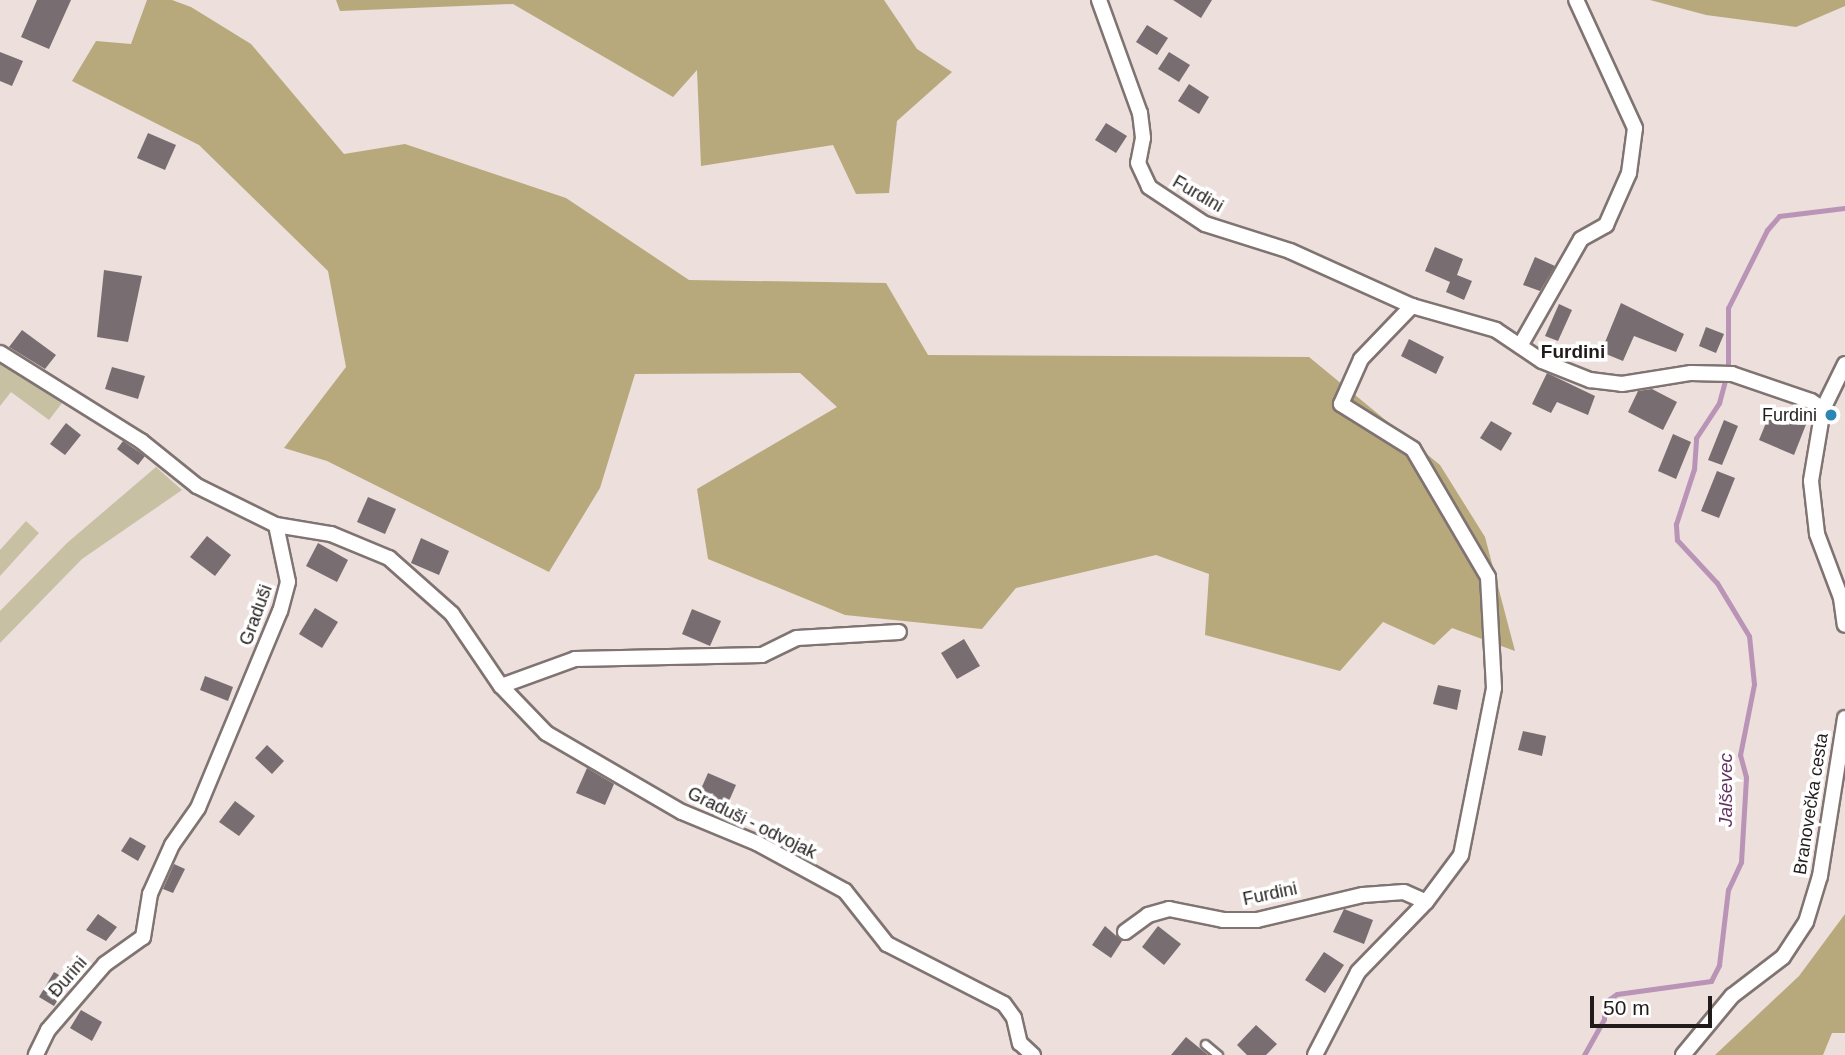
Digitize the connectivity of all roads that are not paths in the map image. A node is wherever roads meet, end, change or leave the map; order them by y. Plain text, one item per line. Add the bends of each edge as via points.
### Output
1 (1099, 0) edge
2 (1576, 0) edge
3 (1412, 306) junction
4 (1520, 346) junction
5 (0, 353) edge
6 (1845, 364) edge
7 (1823, 409) junction
8 (276, 525) junction
9 (1845, 625) edge
10 (899, 632) dead end
11 (501, 686) junction
12 (1845, 718) edge
13 (1426, 902) junction
14 (1125, 932) dead end
15 (143, 937) joint
16 (1205, 1044) dead end
17 (36, 1055) edge
18 (1033, 1055) edge
19 (1218, 1055) edge
20 (1315, 1055) edge
21 (1684, 1055) edge

1 - 3 street, Furdini via 1140,113 1143,138 1138,163 1149,187 1205,224 1290,251
2 - 4 street via 1635,128 1629,173 1606,225 1581,239
3 - 4 street, Furdini via 1483,325
3 - 13 street via 1361,359 1341,404 1413,449 1488,577 1494,688 1461,855
4 - 7 street, Furdini via 1542,361 1590,380 1622,384 1691,373 1732,374
5 - 8 street via 141,441 197,486
6 - 7 street
7 - 9 street via 1811,481 1817,534 1841,598
8 - 11 street, Graduši - odvojak via 331,534 388,558 452,614
8 - 15 street, Graduši via 288,582 281,611 198,807 172,845 150,894
10 - 11 street via 797,638 762,655 575,659
11 - 18 street, Graduši - odvojak via 546,733 682,812 757,843 845,891 887,944 1004,1004 1014,1018 1020,1043
12 - 21 street, Branovečka cesta via 1821,876 1805,922 1783,957 1732,996
13 - 14 street, Furdini via 1404,891 1234,920 1169,909 1148,915
13 - 20 street via 1358,972
15 - 17 street, Đurini via 105,964 48,1030
16 - 19 lane

